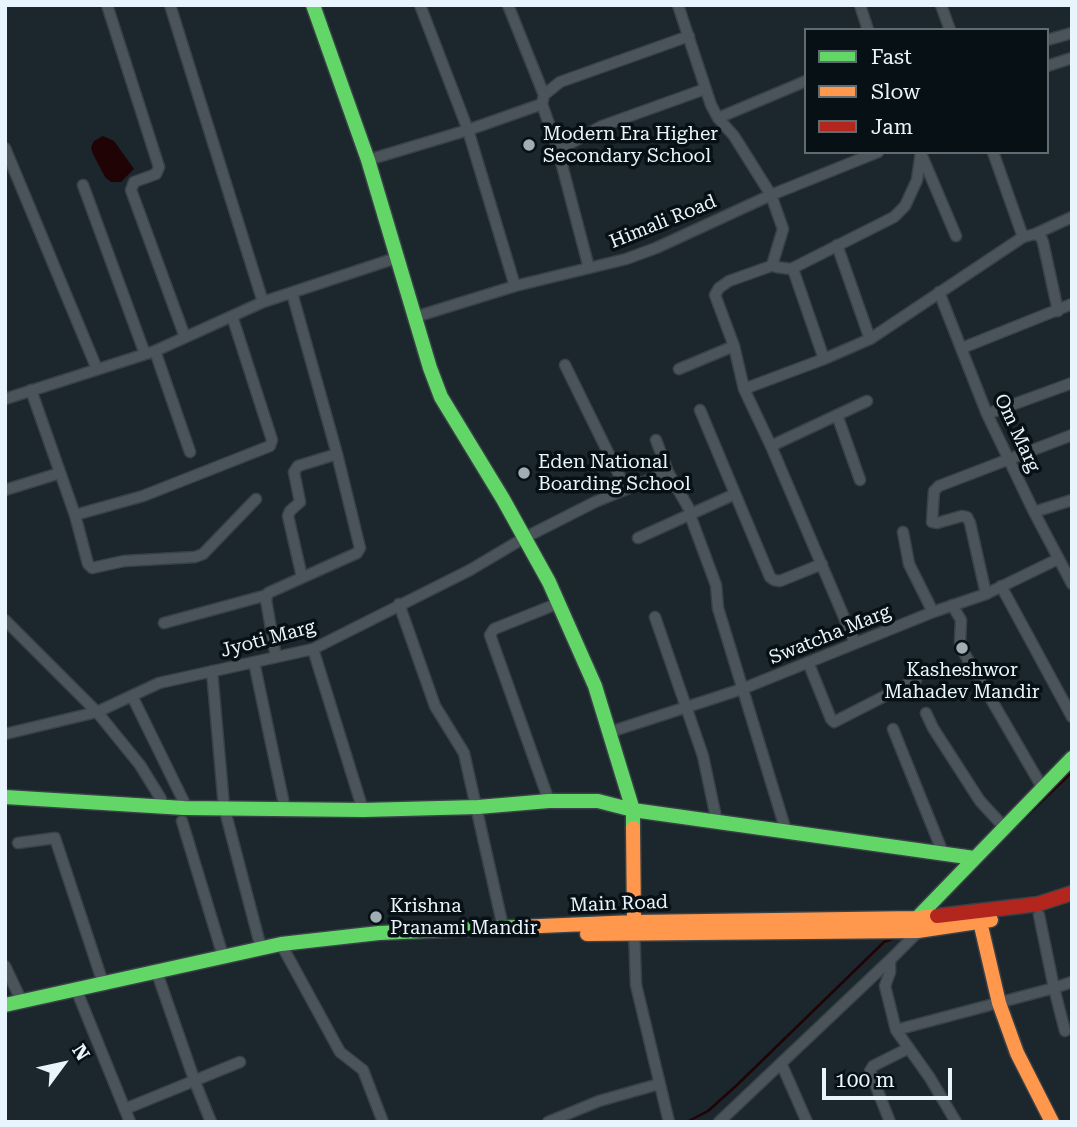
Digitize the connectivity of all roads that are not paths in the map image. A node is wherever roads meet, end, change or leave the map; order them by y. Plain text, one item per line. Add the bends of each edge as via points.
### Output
1 (107, 5) edge
2 (170, 5) edge
3 (313, 5) edge
4 (420, 5) edge
5 (508, 5) edge
6 (678, 5) edge
7 (860, 5) edge
8 (942, 5) edge
9 (867, 28) edge
10 (949, 28) edge
11 (1072, 33) edge
12 (689, 36) junction
13 (1049, 39) edge
14 (1072, 58) edge
15 (1049, 65) edge
16 (804, 83) edge
17 (705, 89) junction
18 (543, 99) junction
19 (718, 118) junction
20 (468, 130) junction
21 (558, 150) junction
22 (6, 154) edge
23 (873, 154) edge
24 (921, 154) edge
25 (921, 154) edge
26 (994, 154) edge
27 (368, 160) junction
28 (83, 185) dead end
29 (771, 195) junction
30 (1072, 217) edge
31 (1035, 234) junction
32 (956, 236) dead end
33 (1023, 237) junction
34 (837, 245) junction
35 (396, 258) junction
36 (774, 265) junction
37 (589, 268) junction
38 (791, 269) junction
39 (514, 286) junction
40 (939, 292) junction
41 (292, 293) junction
42 (263, 302) junction
43 (1072, 304) edge
44 (1058, 311) junction
45 (232, 316) junction
46 (415, 317) junction
47 (185, 337) junction
48 (870, 339) junction
49 (734, 346) junction
50 (962, 348) junction
51 (150, 353) junction
52 (824, 359) junction
53 (565, 365) dead end
54 (97, 369) junction
55 (679, 369) dead end
56 (1072, 383) edge
57 (744, 389) junction
58 (31, 390) junction
59 (5, 398) edge
60 (867, 401) dead end
61 (700, 410) dead end
62 (987, 414) junction
63 (836, 415) junction
64 (1072, 435) edge
65 (656, 440) dead end
66 (771, 446) junction
67 (190, 452) dead end
68 (337, 454) junction
69 (1010, 460) junction
70 (668, 472) junction
71 (60, 473) junction
72 (860, 480) dead end
73 (626, 489) junction
74 (5, 490) edge
75 (736, 494) junction
76 (256, 499) dead end
77 (1072, 500) edge
78 (1034, 512) junction
79 (75, 515) junction
80 (691, 515) junction
81 (903, 532) dead end
82 (524, 538) junction
83 (638, 538) dead end
84 (1064, 562) edge
85 (822, 564) junction
86 (302, 577) junction
87 (1072, 584) edge
88 (1001, 586) junction
89 (986, 594) junction
90 (267, 595) junction
91 (559, 603) junction
92 (399, 604) junction
93 (953, 605) junction
94 (933, 612) junction
95 (655, 617) dead end
96 (5, 620) edge
97 (164, 623) dead end
98 (855, 642) junction
99 (313, 649) junction
100 (276, 657) junction
101 (254, 662) junction
102 (808, 662) junction
103 (212, 671) junction
104 (916, 680) dead end
105 (742, 689) junction
106 (132, 696) junction
107 (687, 707) junction
108 (97, 712) junction
109 (926, 713) dead end
110 (1072, 717) edge
111 (893, 729) dead end
112 (610, 732) junction
113 (5, 734) edge
114 (1072, 758) edge
115 (1042, 787) junction
116 (5, 797) edge
117 (549, 801) junction
118 (162, 807) junction
119 (224, 807) junction
120 (478, 807) junction
121 (285, 809) junction
122 (363, 810) junction
123 (634, 810) junction
124 (183, 814) junction
125 (717, 822) junction
126 (1004, 827) junction
127 (786, 831) junction
128 (18, 843) dead end
129 (943, 853) junction
130 (974, 858) junction
131 (1072, 893) edge
132 (1072, 903) edge
133 (1040, 915) junction
134 (978, 916) junction
135 (918, 924) junction
136 (503, 927) junction
137 (634, 927) junction
138 (261, 948) junction
139 (284, 948) junction
140 (223, 956) junction
141 (890, 960) junction
142 (5, 967) edge
143 (156, 974) junction
144 (1072, 982) edge
145 (103, 983) junction
146 (1054, 988) junction
147 (77, 991) junction
148 (22, 1002) junction
149 (999, 1003) junction
150 (5, 1005) edge
151 (5, 1011) edge
152 (896, 1030) junction
153 (1065, 1031) dead end
154 (909, 1048) junction
155 (240, 1062) dead end
156 (781, 1063) junction
157 (195, 1082) junction
158 (659, 1084) junction
159 (125, 1108) junction
160 (130, 1122) edge
161 (211, 1122) edge
162 (383, 1122) edge
163 (548, 1122) edge
164 (669, 1122) edge
165 (719, 1122) edge
166 (807, 1122) edge
167 (890, 1122) edge
168 (956, 1122) edge
169 (1052, 1122) edge

1 - 47 street via 159,167 156,174 134,182 131,190
2 - 42 street
3 - 27 street
4 - 20 street
5 - 18 street
6 - 12 street
7 - 9 street
8 - 10 street
11 - 13 street
12 - 17 street
12 - 18 street via 560,82
14 - 15 street
16 - 19 street
17 - 19 street
17 - 21 street via 602,126
18 - 20 street
18 - 21 street
19 - 29 street
20 - 27 street
20 - 39 street
21 - 37 street
22 - 54 street
23 - 29 street, Himali Road
24 - 32 street
25 - 34 street via 917,180 894,218
26 - 33 street
27 - 35 street
28 - 51 street
29 - 36 street via 783,229
29 - 37 street, Himali Road via 656,248
30 - 31 street
31 - 33 street
31 - 44 street via 1043,242
33 - 40 street
34 - 38 street
34 - 48 street
35 - 41 street
35 - 46 street
36 - 38 street
36 - 49 street via 719,288 716,295
37 - 39 street, Himali Road
38 - 52 street
39 - 46 street, Himali Road
40 - 48 street
40 - 50 street, Om Marg
41 - 42 street
41 - 68 street
42 - 45 street
43 - 44 street
44 - 50 street
45 - 47 street
45 - 79 street via 272,440 270,446 143,496
46 - 82 street via 441,397
47 - 51 street
48 - 52 street
49 - 55 street
49 - 57 street
50 - 62 street, Om Marg
51 - 54 street
51 - 67 street
52 - 57 street
53 - 73 street
54 - 58 street
56 - 62 street
57 - 66 street
58 - 59 street
58 - 71 street
60 - 63 street
61 - 75 street
62 - 69 street, Om Marg
63 - 66 street
63 - 72 street
64 - 69 street
65 - 70 street
66 - 85 street
68 - 86 street via 298,466 294,472 300,502 288,516
68 - 86 street via 360,550
69 - 78 street, Om Marg
69 - 89 street via 934,491 932,522 967,517
70 - 73 street, Jyoti Marg
70 - 80 street
71 - 74 street
71 - 79 street
73 - 82 street, Jyoti Marg
75 - 80 street
75 - 85 street via 772,579 780,581
76 - 79 street via 203,554 124,561 94,569 88,564
77 - 78 street
78 - 84 street, Om Marg
80 - 83 street
80 - 105 street via 716,586
81 - 94 street via 909,564
82 - 91 street
82 - 92 street, Jyoti Marg
84 - 87 street, Om Marg
84 - 88 street, Swatcha Marg
85 - 98 street
86 - 90 street
88 - 89 street, Swatcha Marg
88 - 110 street
89 - 93 street, Swatcha Marg
90 - 97 street
90 - 100 street
91 - 112 street
91 - 117 street via 489,635
92 - 99 street, Jyoti Marg
92 - 120 street via 435,706 464,753
93 - 94 street, Swatcha Marg
93 - 115 street via 961,620 961,647
94 - 98 street, Swatcha Marg
95 - 107 street
96 - 108 street
98 - 102 street, Swatcha Marg
99 - 100 street, Jyoti Marg
99 - 122 street
100 - 101 street, Jyoti Marg
101 - 103 street, Jyoti Marg
101 - 121 street
102 - 104 street via 834,722
102 - 105 street, Swatcha Marg
103 - 106 street, Jyoti Marg via 159,683
103 - 119 street
105 - 107 street, Swatcha Marg
105 - 127 street
106 - 108 street, Jyoti Marg
106 - 124 street via 184,802
107 - 112 street, Swatcha Marg
107 - 125 street
108 - 113 street, Jyoti Marg
108 - 118 street via 140,765 162,799
109 - 126 street via 980,801
111 - 129 street
112 - 123 street
114 - 115 street
115 - 126 street
116 - 118 street
117 - 120 street
117 - 123 street via 598,802
118 - 124 street
119 - 121 street
119 - 124 street
119 - 138 street
120 - 122 street
120 - 136 street
121 - 122 street
123 - 125 street
123 - 137 street
124 - 140 street
125 - 127 street
126 - 130 street
127 - 129 street
128 - 145 street via 55,838
129 - 130 street
130 - 135 street
131 - 134 street, Main Road
132 - 133 street, Main Road
133 - 134 street, Main Road
133 - 146 street
134 - 135 street, Main Road
134 - 135 street, Main Road via 934,915
134 - 149 street
135 - 137 street, Main Road
135 - 141 street
136 - 137 street, Main Road
136 - 139 street, Main Road via 379,933
137 - 139 street, Main Road
137 - 158 street via 636,985
138 - 139 street, Main Road
138 - 140 street, Main Road
139 - 143 street, Main Road
139 - 162 street via 340,1052 363,1070
140 - 143 street, Main Road
141 - 152 street via 885,986
141 - 156 street
142 - 148 street
143 - 145 street, Main Road
143 - 147 street, Main Road
143 - 157 street
144 - 146 street
145 - 147 street, Main Road
146 - 149 street
146 - 153 street
147 - 148 street, Main Road
147 - 151 street, Main Road
147 - 159 street
148 - 150 street, Main Road
149 - 152 street
149 - 169 street
152 - 154 street
154 - 167 street via 873,1066 870,1072
154 - 168 street
155 - 157 street
156 - 165 street
156 - 166 street
157 - 159 street
157 - 161 street
158 - 163 street
158 - 164 street
159 - 160 street

